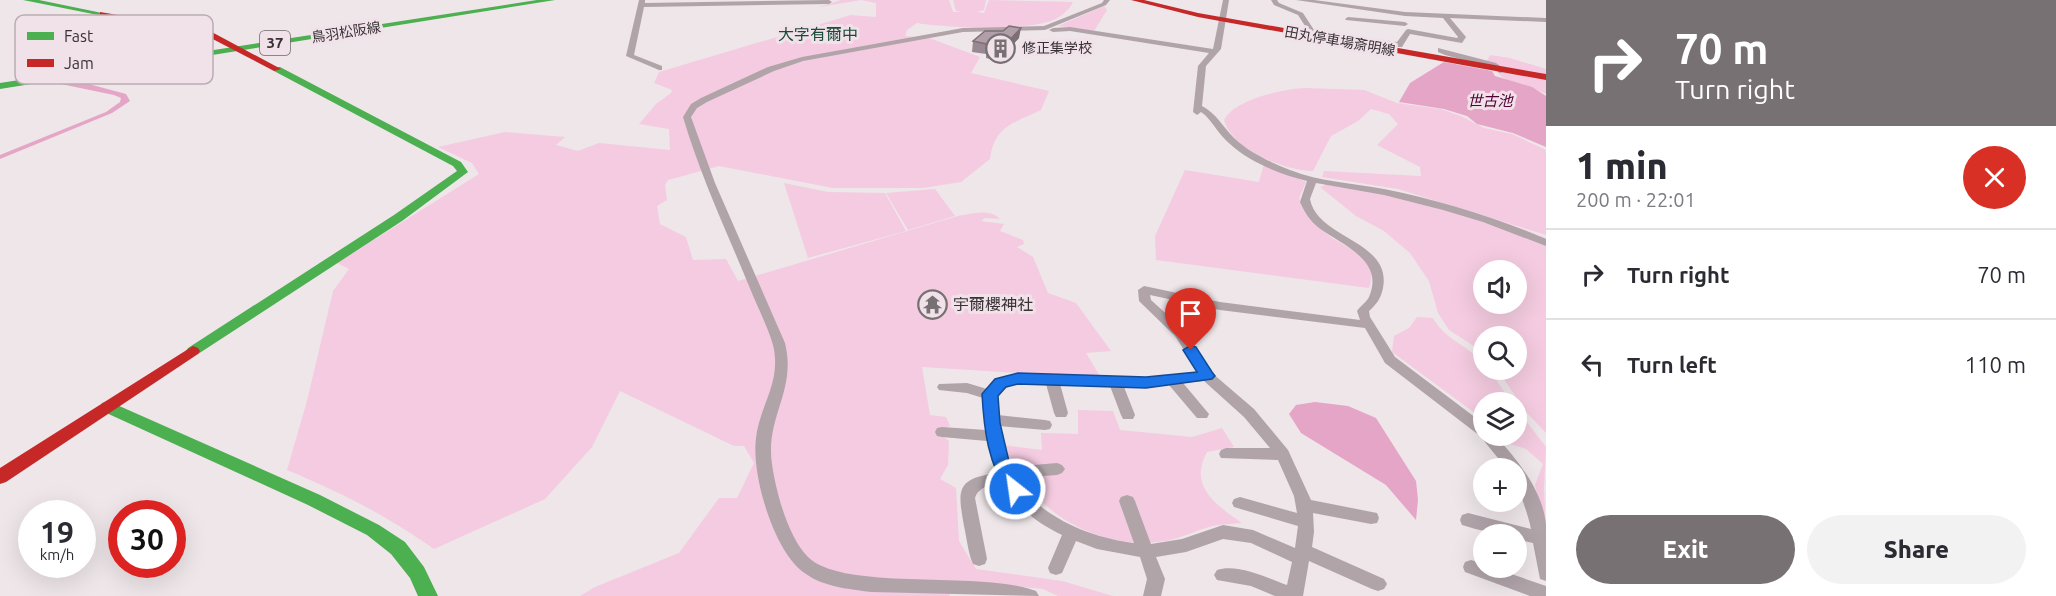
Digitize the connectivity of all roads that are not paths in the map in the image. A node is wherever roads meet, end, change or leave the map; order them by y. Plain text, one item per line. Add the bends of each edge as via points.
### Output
1 (27, 0) edge
2 (550, 0) edge
3 (1107, 0) edge
4 (1135, 0) edge
5 (1226, 0) edge
6 (1274, 0) edge
7 (1299, 0) edge
8 (641, 2) edge
9 (829, 2) dead end
10 (1343, 6) junction
11 (1405, 14) junction
12 (109, 15) edge
13 (1445, 16) junction
14 (1224, 19) junction
15 (1348, 19) junction
16 (1546, 20) edge
17 (1406, 27) junction
18 (1289, 32) junction
19 (1312, 32) junction
20 (1017, 33) edge
21 (213, 38) edge
22 (1358, 38) junction
23 (1459, 41) junction
24 (237, 50) junction
25 (1215, 52) junction
26 (213, 54) edge
27 (1438, 54) junction
28 (659, 68) dead end
29 (1546, 77) edge
30 (15, 84) edge
31 (0, 86) edge
32 (1312, 180) junction
33 (1546, 243) edge
34 (1368, 325) junction
35 (1207, 376) junction
36 (1053, 380) junction
37 (1173, 381) junction
38 (1115, 382) junction
39 (944, 387) dead end
40 (990, 394) junction
41 (108, 407) junction
42 (1061, 413) dead end
43 (1202, 414) dead end
44 (1128, 416) dead end
45 (992, 420) junction
46 (1045, 424) dead end
47 (1473, 425) edge
48 (942, 432) dead end
49 (994, 436) junction
50 (1496, 446) edge
51 (1226, 454) dead end
52 (1283, 454) junction
53 (1506, 458) edge
54 (1057, 469) dead end
55 (1005, 475) junction
56 (0, 477) edge
57 (1527, 489) edge
58 (1127, 501) dead end
59 (1240, 503) dead end
60 (1303, 505) junction
61 (1371, 518) dead end
62 (1468, 520) dead end
63 (1305, 522) junction
64 (1072, 532) junction
65 (1540, 538) junction
66 (1145, 550) junction
67 (1301, 554) junction
68 (979, 559) dead end
69 (1471, 567) dead end
70 (1056, 568) dead end
71 (1546, 574) edge
72 (1223, 575) dead end
73 (1378, 584) dead end
74 (1546, 594) edge
75 (428, 596) edge
76 (1030, 596) edge
77 (1152, 596) edge
78 (1294, 596) edge

1 - 12 street
2 - 24 street, 鳥羽松阪線 / 37
3 - 76 street via 1064,22 1045,27 963,30 792,62 704,100 687,117 777,339 782,364 766,423 763,457 791,547 802,562 819,573 862,588 910,592 987,590
4 - 14 street, 田丸停車場斎明線
5 - 14 street
6 - 19 street via 1301,14
7 - 10 street
8 - 9 street
8 - 28 street via 630,56
10 - 11 street
10 - 15 street
11 - 13 street
11 - 17 street
13 - 16 street
13 - 23 street via 1462,37
14 - 18 street, 田丸停車場斎明線
14 - 25 street
15 - 17 street
15 - 22 street via 1347,29
17 - 22 street via 1398,51
17 - 23 street
18 - 19 street
18 - 27 street, 田丸停車場斎明線
19 - 22 street
20 - 25 street via 1070,29
21 - 24 street
23 - 27 street
24 - 26 street, 鳥羽松阪線 / 37
24 - 41 street via 457,164 463,172
25 - 32 street via 1202,66 1197,109 1207,112 1246,152
27 - 29 street, 田丸停車場斎明線
30 - 31 street, 鳥羽松阪線 / 37
32 - 33 street via 1385,192 1462,212
32 - 34 street via 1306,194 1307,207 1326,228 1368,256 1376,270 1377,290 1363,311
34 - 35 street via 1220,306 1144,290 1145,301 1180,333
34 - 47 street via 1390,360
35 - 37 street
35 - 52 street via 1249,413
36 - 38 street
36 - 40 street via 1009,380
36 - 42 street
37 - 38 street
37 - 43 street
38 - 44 street
39 - 40 street
40 - 45 street
41 - 56 street
41 - 75 street via 372,530 402,554
45 - 46 street
45 - 49 street
48 - 49 street
49 - 55 street
50 - 53 street
51 - 52 street
52 - 60 street
54 - 55 street
55 - 64 street via 1031,507
55 - 68 street via 968,490
57 - 65 street
58 - 66 street
59 - 63 street
60 - 61 street
60 - 63 street
62 - 65 street
63 - 67 street
64 - 66 street via 1102,544
64 - 70 street
65 - 71 street
66 - 67 street via 1165,550 1224,532
66 - 77 street via 1156,579
67 - 73 street
67 - 78 street
69 - 74 street
72 - 78 street via 1252,579

